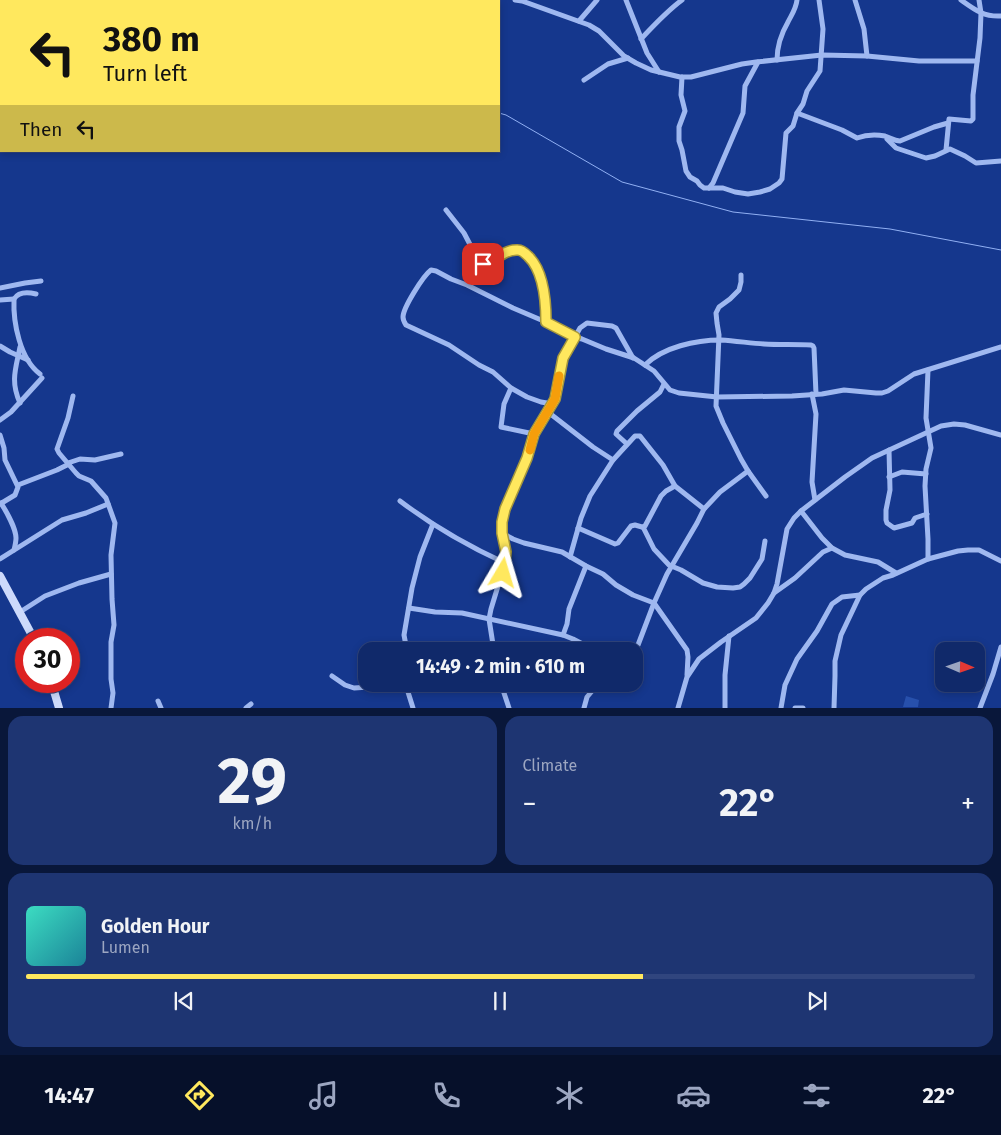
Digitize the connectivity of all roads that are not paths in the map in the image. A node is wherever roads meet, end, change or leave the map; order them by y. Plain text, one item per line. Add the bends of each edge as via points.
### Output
1 (515, 0) edge
2 (598, 0) edge
3 (626, 0) edge
4 (682, 0) edge
5 (797, 0) edge
6 (819, 0) edge
7 (855, 0) edge
8 (961, 0) edge
9 (979, 0) edge
10 (981, 13) junction
11 (1001, 16) edge
12 (578, 21) junction
13 (641, 39) junction
14 (822, 54) junction
15 (867, 56) junction
16 (628, 58) junction
17 (777, 60) junction
18 (977, 61) junction
19 (758, 62) junction
20 (659, 73) junction
21 (682, 77) junction
22 (584, 80) dead end
23 (797, 113) junction
24 (948, 123) junction
25 (885, 136) junction
26 (946, 150) junction
27 (1001, 161) edge
28 (710, 188) junction
29 (446, 210) dead end
30 (741, 274) dead end
31 (42, 281) dead end
32 (0, 288) edge
33 (36, 294) dead end
34 (0, 300) edge
35 (14, 300) junction
36 (546, 322) junction
37 (575, 337) junction
38 (719, 340) junction
39 (1, 347) edge
40 (20, 347) junction
41 (1001, 347) edge
42 (18, 356) junction
43 (634, 358) junction
44 (28, 360) junction
45 (645, 365) junction
46 (928, 370) junction
47 (664, 384) junction
48 (512, 388) junction
49 (814, 394) junction
50 (73, 396) dead end
51 (716, 397) junction
52 (20, 403) junction
53 (553, 404) junction
54 (548, 412) junction
55 (0, 420) edge
56 (928, 433) junction
57 (534, 434) junction
58 (0, 435) edge
59 (1001, 435) edge
60 (626, 444) junction
61 (889, 450) junction
62 (121, 454) dead end
63 (613, 460) junction
64 (68, 464) junction
65 (748, 471) junction
66 (926, 474) junction
67 (889, 477) junction
68 (18, 486) junction
69 (675, 486) junction
70 (766, 496) dead end
71 (815, 500) junction
72 (400, 501) dead end
73 (1, 504) edge
74 (108, 504) junction
75 (704, 509) junction
76 (801, 511) junction
77 (927, 514) junction
78 (433, 524) junction
79 (643, 527) junction
80 (578, 528) junction
81 (502, 533) junction
82 (765, 541) dead end
83 (832, 548) junction
84 (14, 550) junction
85 (570, 557) junction
86 (0, 558) edge
87 (928, 559) junction
88 (1001, 561) edge
89 (505, 563) junction
90 (586, 566) junction
91 (671, 567) junction
92 (896, 573) junction
93 (111, 574) junction
94 (0, 576) edge
95 (774, 593) junction
96 (860, 595) junction
97 (654, 603) junction
98 (409, 608) junction
99 (20, 612) junction
100 (489, 619) junction
101 (28, 628) edge
102 (563, 635) junction
103 (729, 636) junction
104 (405, 642) edge
105 (493, 642) edge
106 (579, 642) edge
107 (639, 642) edge
108 (1001, 647) edge
109 (332, 676) dead end
110 (687, 677) junction
111 (358, 688) edge
112 (408, 692) edge
113 (504, 692) edge
114 (591, 692) edge
115 (55, 693) edge
116 (158, 701) dead end
117 (251, 704) dead end
118 (59, 708) edge
119 (111, 708) edge
120 (161, 708) edge
121 (246, 708) edge
122 (413, 708) edge
123 (509, 708) edge
124 (584, 708) edge
125 (678, 708) edge
126 (725, 708) edge
127 (780, 708) edge
128 (795, 708) edge
129 (803, 708) edge
130 (834, 708) edge
131 (980, 708) edge

1 - 12 street
2 - 12 street
3 - 13 street
4 - 13 street
5 - 17 street via 779,43
6 - 14 street
7 - 15 street via 864,29
8 - 10 street
9 - 10 street
10 - 11 street
10 - 18 street
12 - 16 street via 599,31
13 - 20 street
14 - 15 street
14 - 17 street
14 - 23 street via 820,71
15 - 18 street
16 - 20 street
16 - 22 street via 608,64
17 - 19 street
18 - 24 street via 973,119 951,118
19 - 21 street
19 - 28 street via 745,86 744,111
20 - 21 street
21 - 28 street via 681,95 685,111 679,140 686,171 702,187
23 - 25 street via 857,138
23 - 28 street via 793,126 786,133 779,183 748,194
24 - 25 street via 900,141
24 - 26 street
25 - 26 street via 896,148 926,158
26 - 27 street via 965,156 976,164
29 - 36 street via 483,264 487,265 515,250 521,250 530,258 541,280
30 - 38 street via 739,290 717,309
31 - 32 street
33 - 35 street via 24,292
34 - 35 street
35 - 40 street
36 - 37 street
36 - 48 street via 433,270 422,279 408,304 403,314 406,325 444,342 493,372
37 - 43 street
37 - 43 street via 587,323 612,326
37 - 53 street via 563,358
38 - 45 street via 673,347
38 - 49 street via 812,345
38 - 51 street
39 - 42 street
40 - 42 street
40 - 44 street
41 - 46 street
42 - 44 street
42 - 52 street via 14,378
43 - 45 street
44 - 52 street via 41,376
45 - 47 street
46 - 49 street via 914,374 882,393 844,390
46 - 56 street
47 - 51 street via 679,394
47 - 60 street via 660,392 617,431 616,434
48 - 53 street via 533,400
48 - 57 street via 504,404 501,427
49 - 51 street
49 - 71 street via 812,482
50 - 64 street via 57,449
51 - 65 street via 722,422
52 - 55 street
53 - 54 street
54 - 57 street
54 - 63 street
56 - 59 street via 954,424
56 - 61 street
56 - 66 street via 931,448
57 - 81 street via 505,509
58 - 68 street via 5,460
60 - 63 street
60 - 69 street via 640,436
61 - 67 street
61 - 71 street via 872,458
62 - 64 street via 95,460 80,459
63 - 80 street via 584,507
64 - 68 street
64 - 74 street via 79,476 91,481
65 - 70 street
65 - 75 street
66 - 67 street via 902,472
66 - 77 street
67 - 77 street via 886,510 889,526 894,528 912,523 915,518
68 - 73 street via 15,494
69 - 75 street
69 - 79 street via 661,496
71 - 76 street
72 - 78 street
73 - 84 street via 16,534
74 - 84 street via 62,520
74 - 93 street via 115,526
75 - 91 street
76 - 83 street
76 - 95 street via 787,529
77 - 87 street
78 - 89 street
78 - 98 street via 417,566
79 - 80 street via 631,526 615,544
79 - 91 street via 656,552
80 - 85 street
81 - 85 street
81 - 89 street
82 - 91 street via 760,564 740,587 709,585
83 - 92 street via 845,555 878,562
83 - 95 street
84 - 86 street
85 - 90 street
87 - 88 street via 975,550
87 - 92 street
89 - 100 street
90 - 97 street via 632,595
90 - 102 street via 569,609
91 - 97 street
92 - 96 street via 880,579
93 - 99 street via 45,596
93 - 119 street via 114,625
94 - 99 main road
95 - 103 street via 756,618
96 - 127 street via 842,598 832,604 797,659 785,685
96 - 130 street via 843,630 835,659
97 - 107 street
97 - 110 street via 687,650
98 - 100 street
98 - 104 street
99 - 101 main road
100 - 102 street
100 - 105 street
102 - 106 street
103 - 110 street via 703,655
103 - 126 street
108 - 131 street
109 - 111 street via 345,685
110 - 125 street
112 - 122 street
113 - 123 street
114 - 124 street
115 - 118 main road
116 - 120 street
117 - 121 street
128 - 129 street

